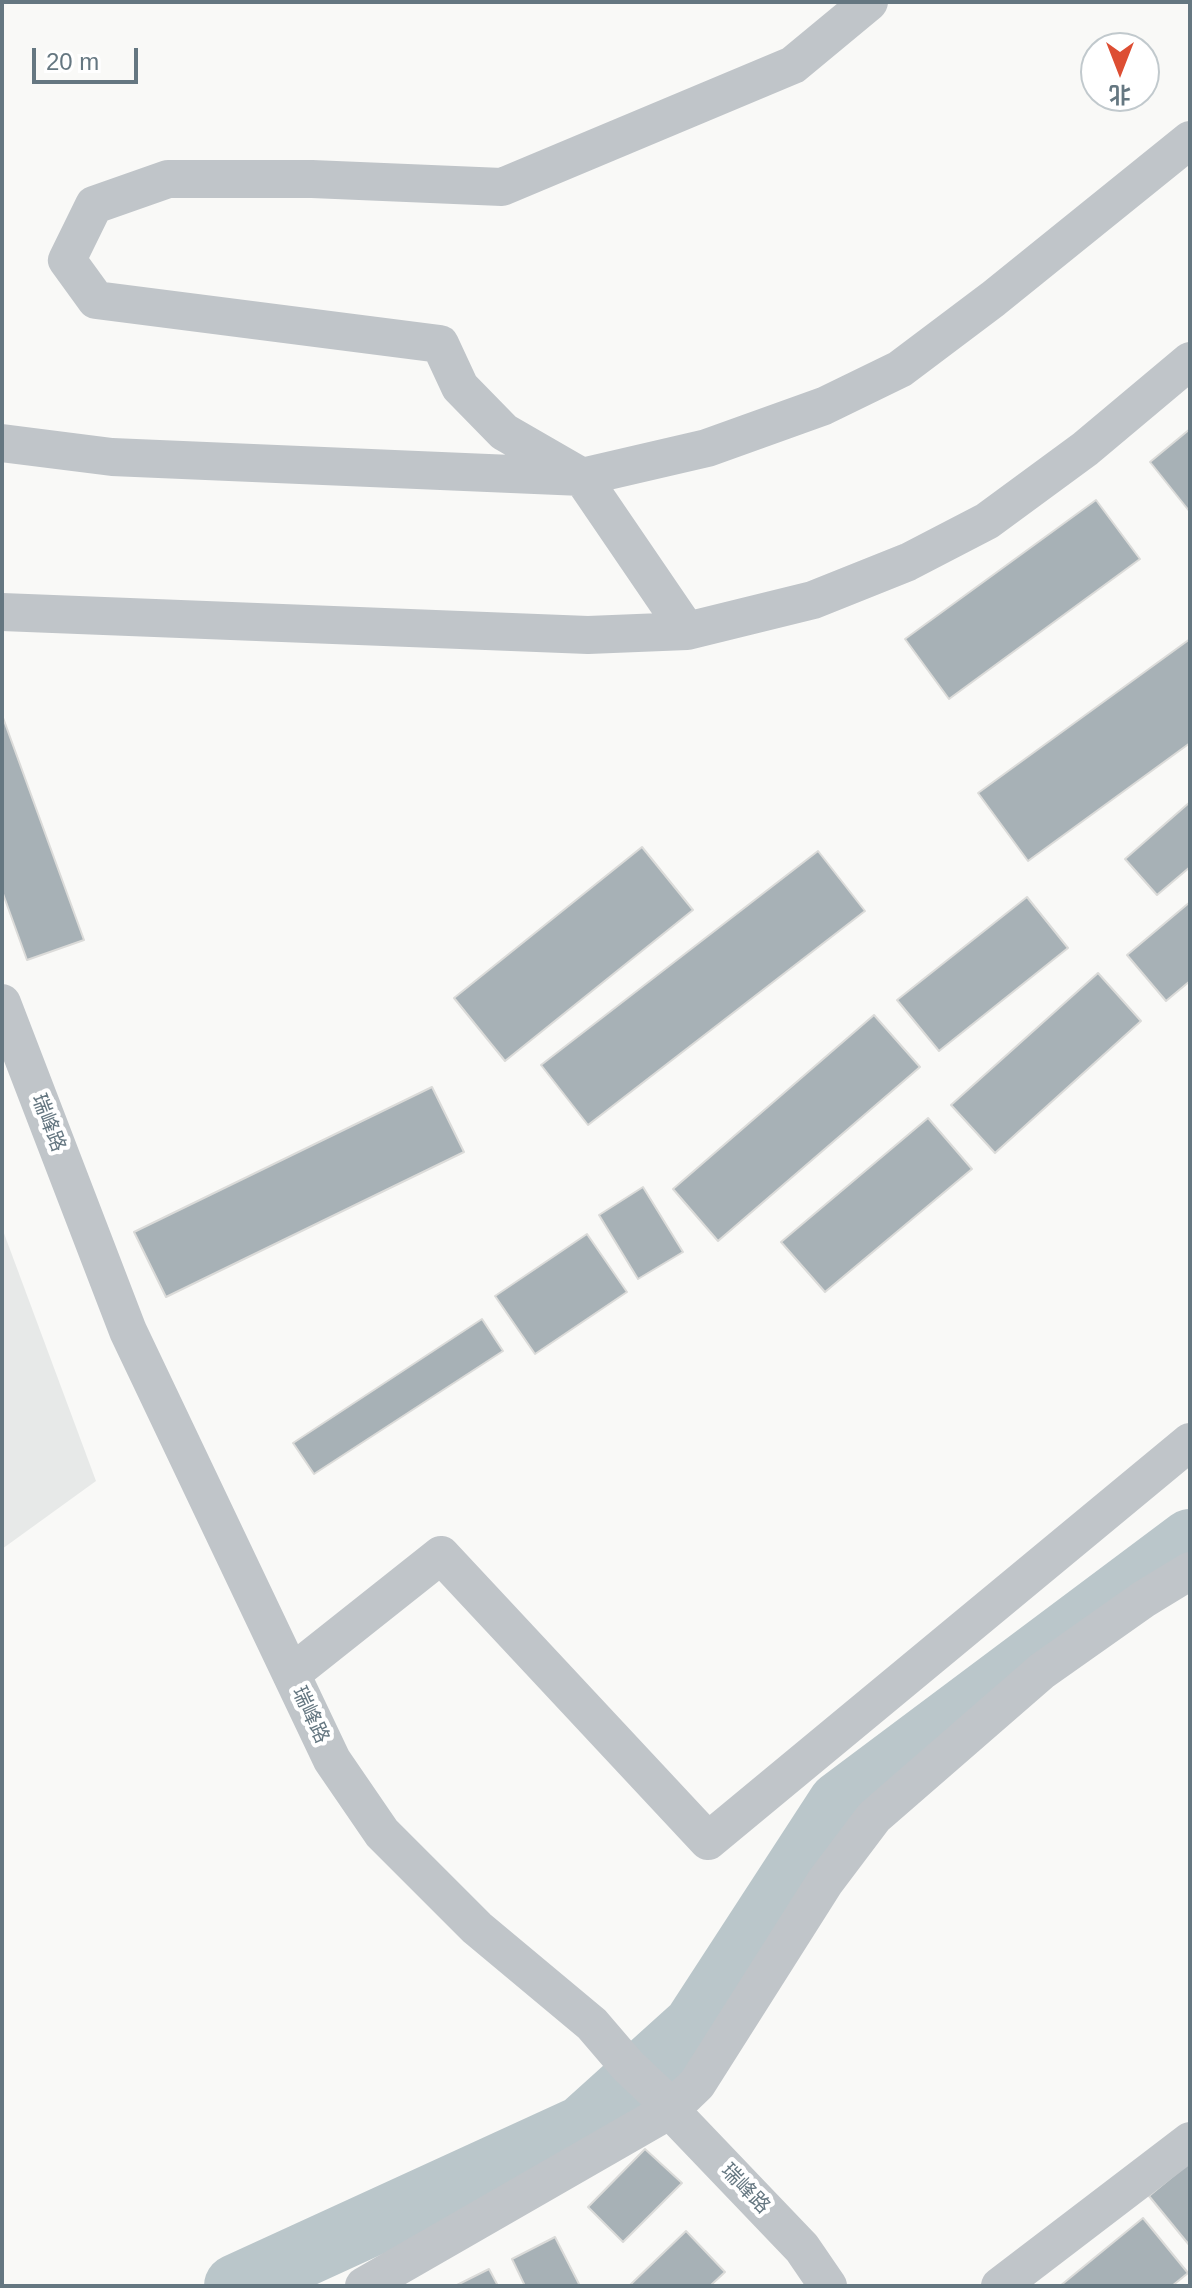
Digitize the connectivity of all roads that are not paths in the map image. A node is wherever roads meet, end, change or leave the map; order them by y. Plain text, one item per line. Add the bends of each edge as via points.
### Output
1 (869, 2) edge
2 (1190, 140) edge
3 (1190, 361) edge
4 (2, 443) edge
5 (582, 477) junction
6 (2, 612) edge
7 (687, 631) junction
8 (2, 1003) edge
9 (1190, 1442) edge
10 (1190, 1571) edge
11 (291, 1674) junction
12 (666, 2104) junction
13 (1190, 2141) edge
14 (364, 2286) edge
15 (828, 2286) edge
16 (1000, 2286) edge

1 - 5 street via 793,65 502,187 168,179 94,205 67,260 96,300 440,344 460,387 504,432
2 - 5 street via 900,369 824,406 707,448
3 - 7 street via 1085,449 987,521 908,562 813,600
4 - 5 street via 112,457
5 - 7 street
6 - 7 street via 588,635
8 - 11 street, 瑞峰路 via 128,1331
9 - 11 street via 708,1841 441,1555
10 - 12 street via 1042,1671 874,1817 825,1882 697,2084
11 - 12 street, 瑞峰路 via 332,1760 382,1833 477,1928 592,2024
12 - 14 street
12 - 15 street, 瑞峰路 via 802,2248
13 - 16 street

